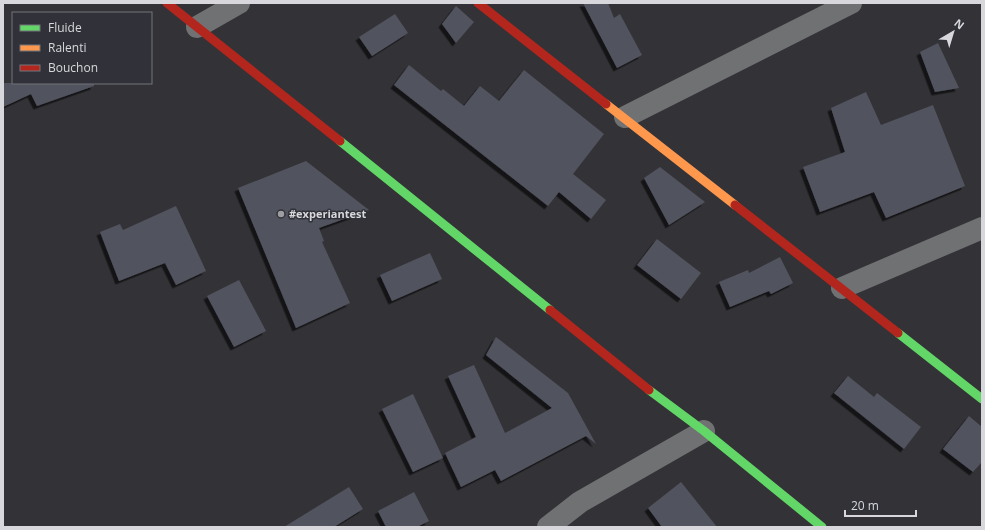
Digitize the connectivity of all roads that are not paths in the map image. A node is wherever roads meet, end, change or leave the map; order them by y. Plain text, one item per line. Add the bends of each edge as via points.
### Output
1 (167, 3) edge
2 (239, 3) edge
3 (478, 3) edge
4 (851, 3) edge
5 (197, 27) junction
6 (625, 117) junction
7 (982, 228) edge
8 (842, 288) junction
9 (982, 399) edge
10 (704, 431) junction
11 (548, 527) edge
12 (822, 527) edge

1 - 5 street
2 - 5 street
3 - 6 street
4 - 6 street
5 - 10 street
6 - 8 street
7 - 8 street
8 - 9 street
10 - 11 street via 580,502
10 - 12 street

